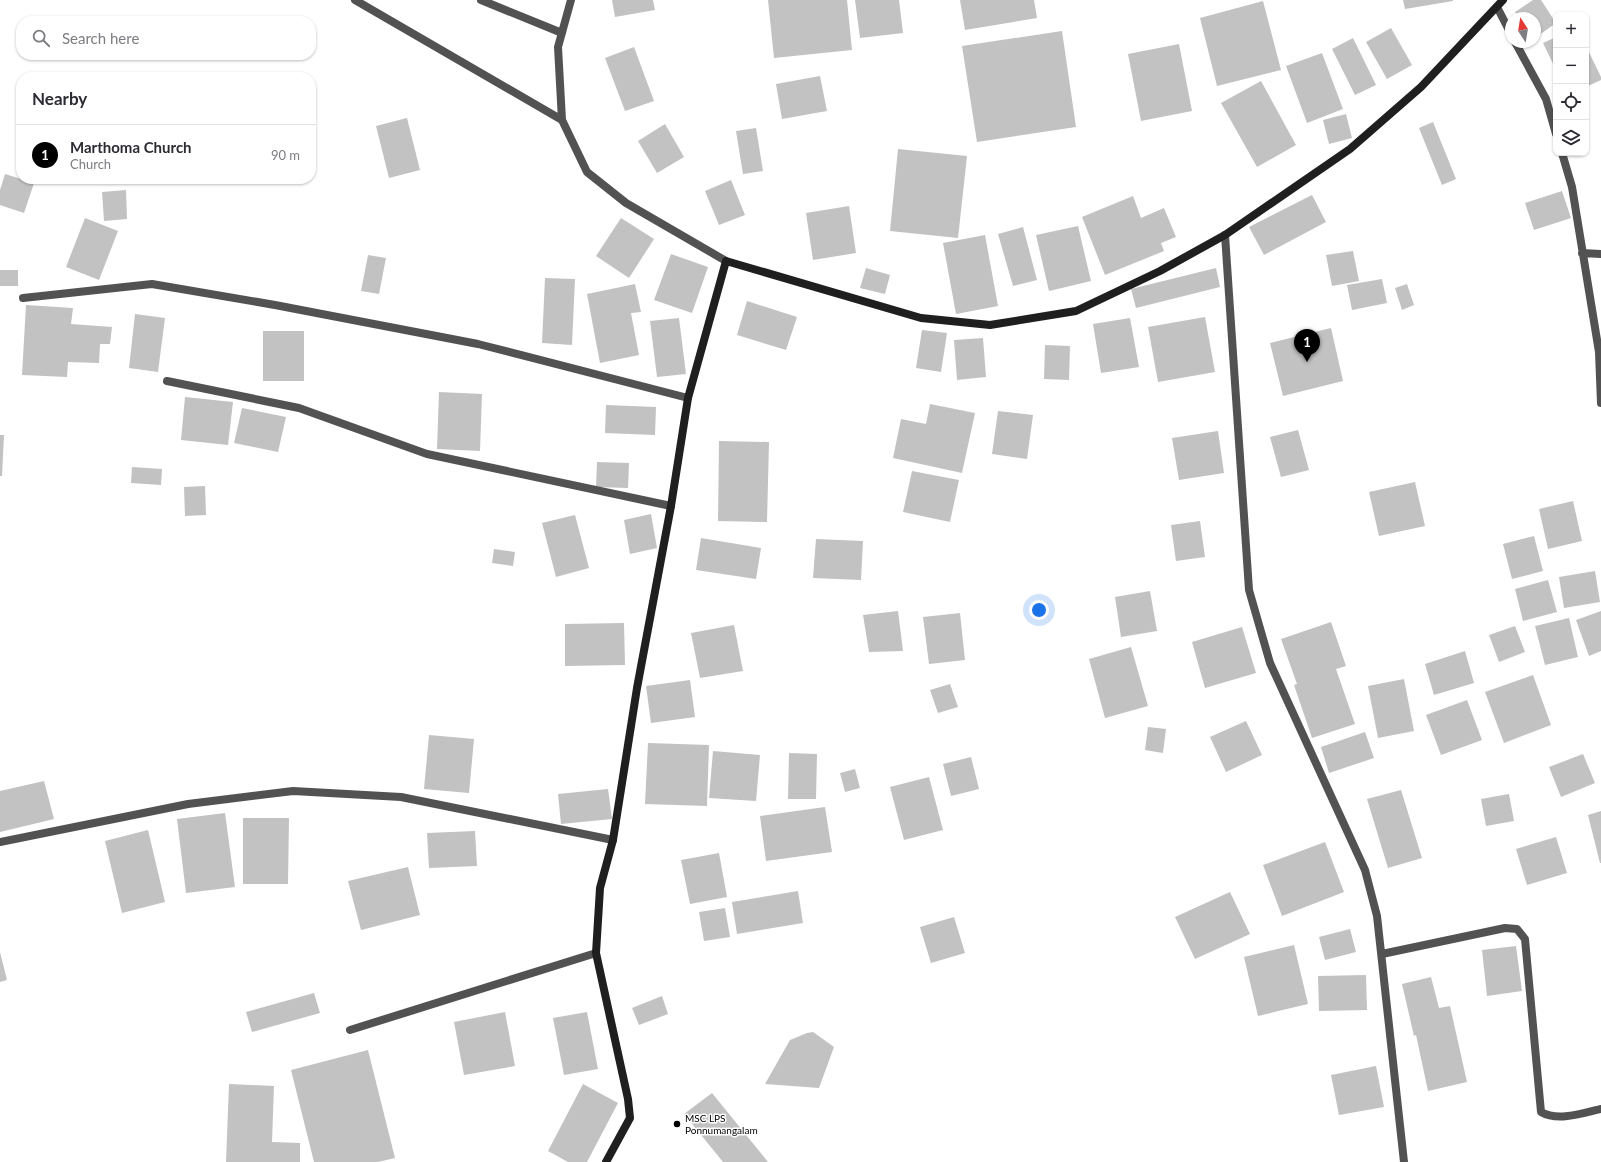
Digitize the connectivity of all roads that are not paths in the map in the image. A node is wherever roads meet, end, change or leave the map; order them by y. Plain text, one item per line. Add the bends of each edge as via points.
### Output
1 (355, 0) edge
2 (480, 0) edge
3 (571, 0) edge
4 (1503, 0) edge
5 (1497, 7) junction
6 (1505, 22) edge
7 (562, 34) junction
8 (1519, 48) edge
9 (562, 120) junction
10 (1553, 124) edge
11 (1563, 156) edge
12 (1225, 235) junction
13 (1582, 253) junction
14 (1601, 254) edge
15 (726, 261) junction
16 (23, 298) dead end
17 (167, 381) dead end
18 (688, 398) junction
19 (1601, 403) edge
20 (671, 506) junction
21 (613, 840) junction
22 (0, 842) edge
23 (596, 953) junction
24 (1382, 954) junction
25 (350, 1030) dead end
26 (1601, 1110) edge
27 (606, 1162) edge
28 (1404, 1162) edge

1 - 9 street
2 - 7 street
3 - 7 street
4 - 5 street
5 - 6 street
5 - 12 street via 1421,87 1350,149
7 - 9 street via 558,47
8 - 10 street via 1546,99
9 - 15 street via 587,172 626,203
11 - 13 street via 1572,187
12 - 15 street via 1160,271 1076,311 990,325 920,318
12 - 24 street via 1249,590 1270,663 1365,870 1377,916
13 - 14 street
13 - 19 street via 1599,352
15 - 18 street
16 - 18 street via 152,284 478,344
17 - 20 street via 299,408 427,454
18 - 20 street
20 - 21 street via 637,688
21 - 22 street via 401,797 293,791 188,804
21 - 23 street via 600,888
23 - 25 street
23 - 27 street via 627,1093 630,1118
24 - 26 street via 1505,928 1517,929 1525,939 1541,1112 1548,1116
24 - 28 street

